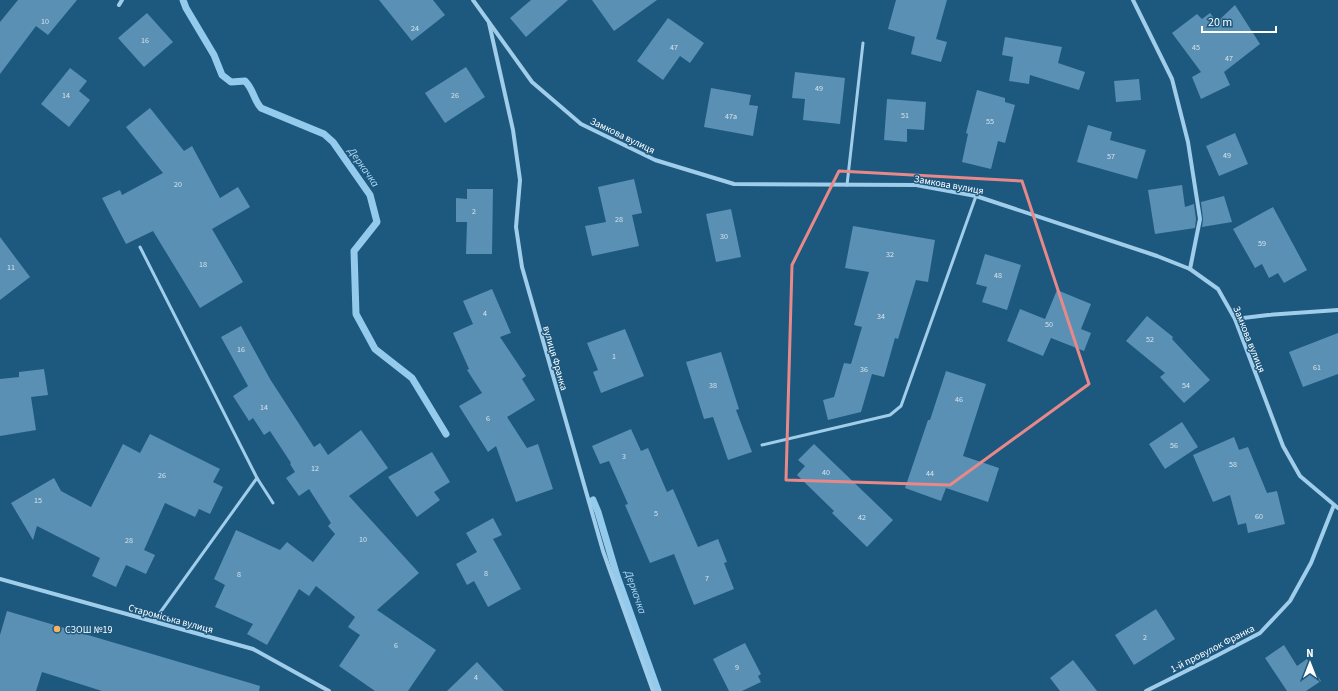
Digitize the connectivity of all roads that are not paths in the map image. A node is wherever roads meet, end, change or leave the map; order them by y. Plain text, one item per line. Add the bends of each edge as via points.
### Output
1 (122, 0) edge
2 (473, 0) edge
3 (1133, 0) edge
4 (119, 5) dead end
5 (488, 20) junction
6 (863, 43) dead end
7 (847, 185) junction
8 (976, 196) junction
9 (140, 247) dead end
10 (1190, 269) junction
11 (1338, 310) edge
12 (1235, 319) junction
13 (762, 445) dead end
14 (257, 478) junction
15 (273, 503) dead end
16 (1334, 506) junction
17 (1338, 508) edge
18 (0, 579) edge
19 (154, 621) junction
20 (329, 691) edge
21 (653, 691) edge
22 (1146, 691) edge

1 - 4 street
2 - 5 street, Замкова вулиця
3 - 10 street via 1172,78 1188,142 1200,218
5 - 7 street, Замкова вулиця via 532,82 581,124 655,160 734,184
5 - 21 street, вулиця Франка via 513,130 520,180 516,227 522,267 604,551
6 - 7 lane
7 - 8 street, Замкова вулиця via 916,185
8 - 10 street, Замкова вулиця
8 - 13 lane via 901,406 890,415
9 - 14 lane
10 - 12 street, Замкова вулиця via 1218,289
11 - 12 street
12 - 16 street, Замкова вулиця via 1283,446 1300,476
14 - 15 lane
14 - 19 lane
16 - 17 street, Замкова вулиця
16 - 22 street, 1-й провулок Франка via 1311,563 1290,601 1260,633
18 - 19 street, Староміська вулиця
19 - 20 street, Староміська вулиця via 253,649

